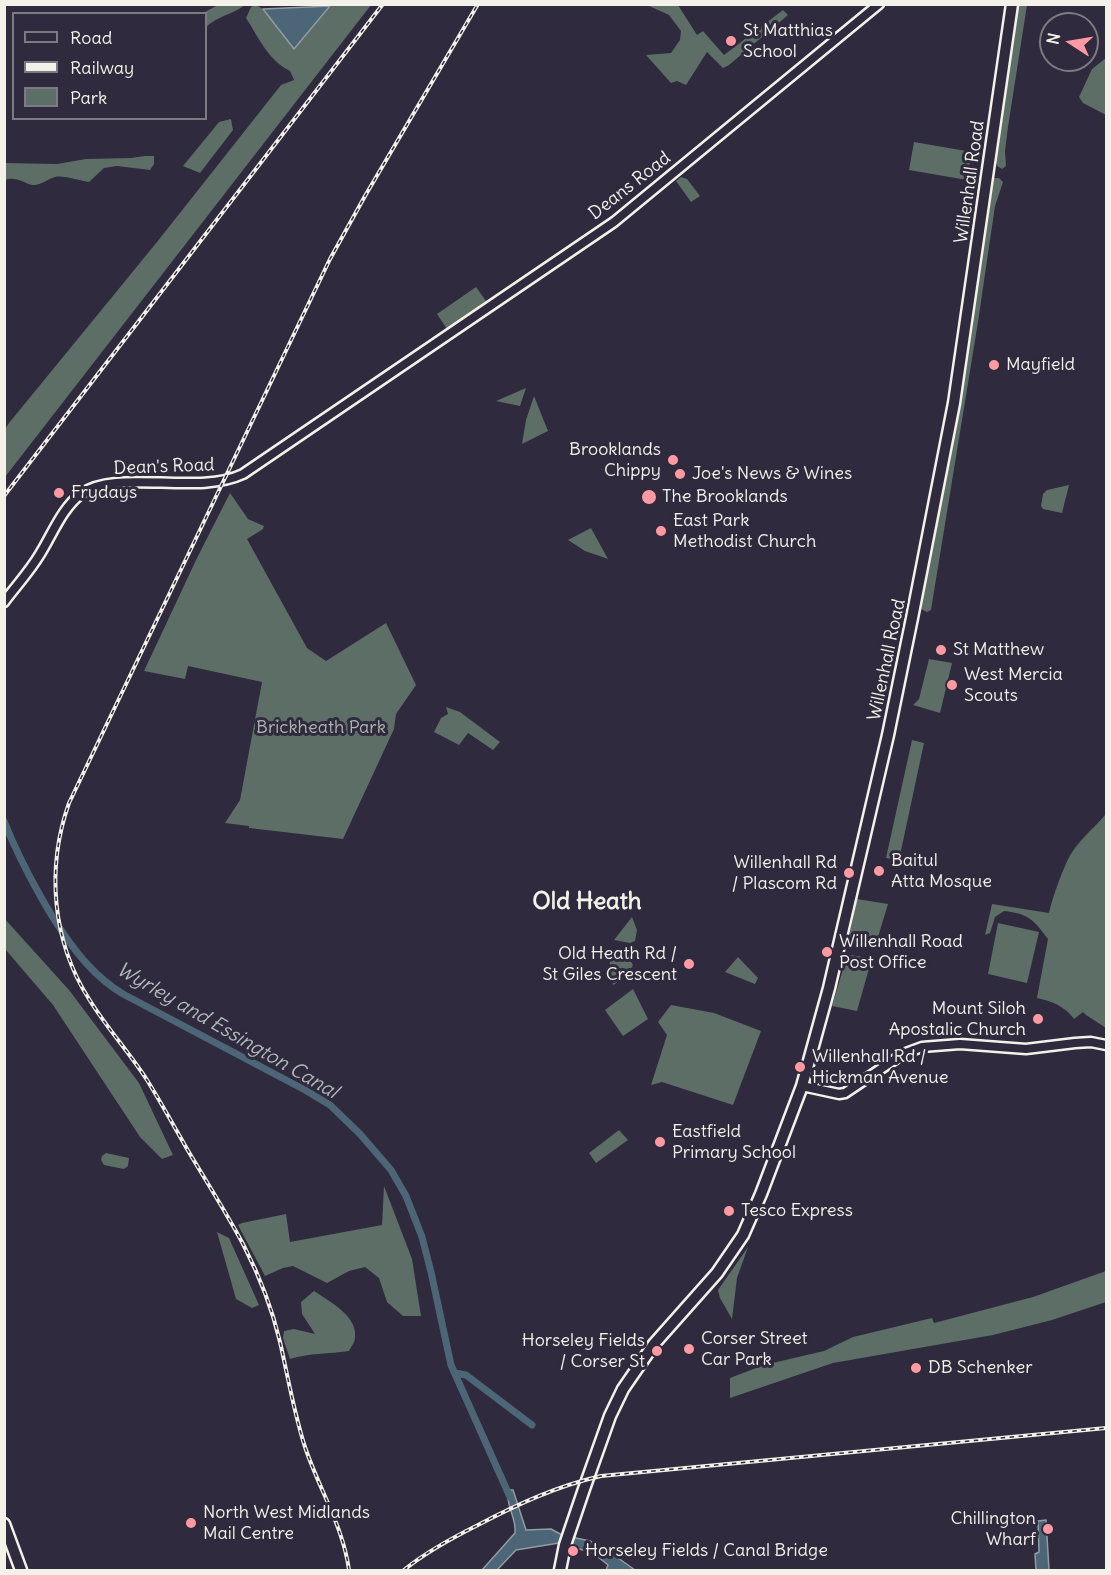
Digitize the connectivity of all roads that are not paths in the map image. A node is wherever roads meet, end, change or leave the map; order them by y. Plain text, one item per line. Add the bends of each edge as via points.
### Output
1 (879, 4) edge
2 (1012, 4) edge
3 (388, 376) joint
4 (4, 602) edge
5 (1107, 1045) edge
6 (802, 1086) junction
7 (4, 1524) edge
8 (21, 1570) edge
9 (560, 1570) edge

1 - 3 street, Deans Road via 614,222
2 - 6 main road, Willenhall Road via 954,403 888,735
3 - 4 street, Dean's Road via 231,479 174,485 114,483 81,494
5 - 6 street via 1091,1042 1026,1049 960,1044 922,1047 903,1054 844,1093
6 - 9 main road, Willenhall Road via 748,1226 728,1259 654,1344 623,1389 569,1532
7 - 8 main road

